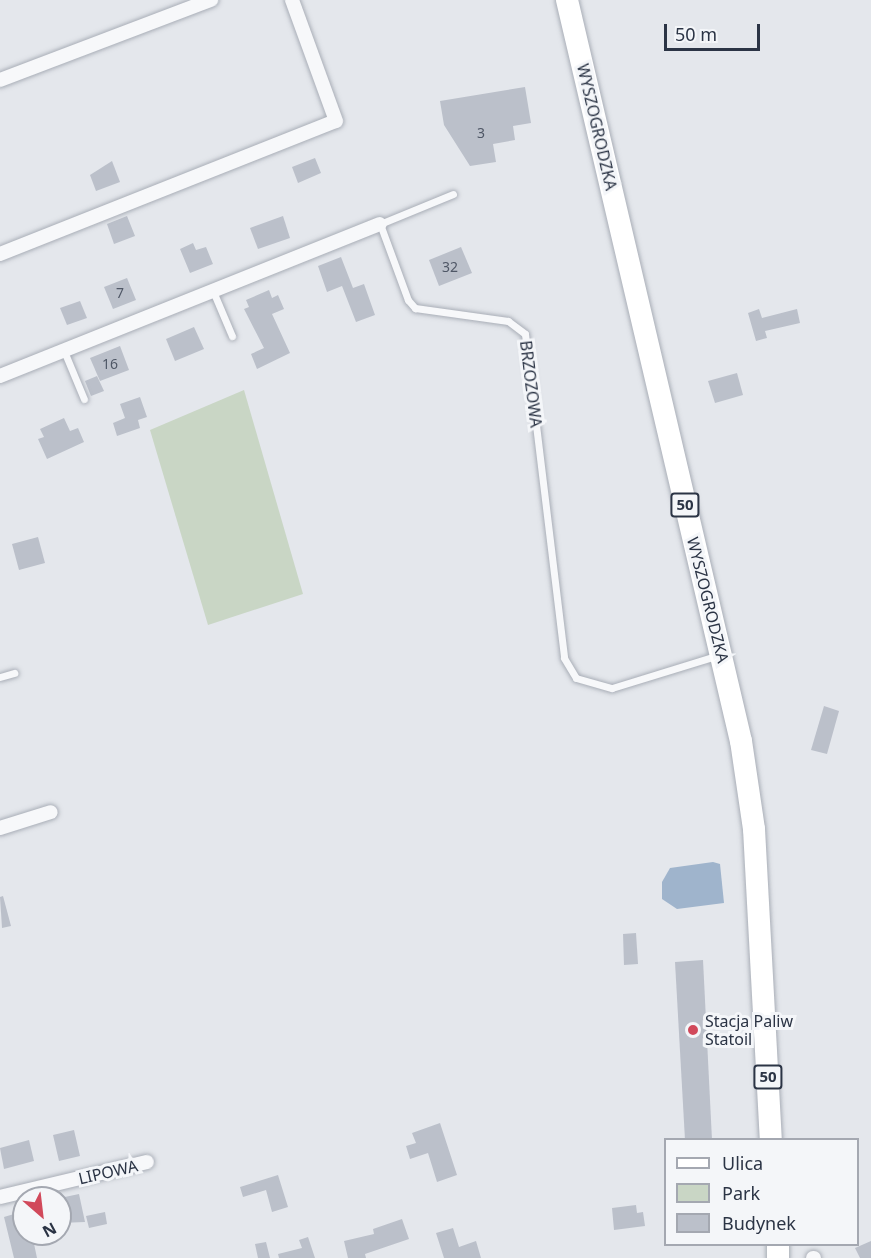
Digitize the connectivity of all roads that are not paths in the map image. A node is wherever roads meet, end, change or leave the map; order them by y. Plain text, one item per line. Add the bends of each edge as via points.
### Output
1 (211, 0) edge
2 (292, 0) edge
3 (567, 0) edge
4 (0, 80) edge
5 (453, 194) dead end
6 (380, 224) junction
7 (0, 254) edge
8 (213, 291) junction
9 (232, 336) dead end
10 (64, 351) junction
11 (0, 376) edge
12 (84, 399) dead end
13 (722, 654) junction
14 (14, 673) dead end
15 (0, 677) edge
16 (51, 812) dead end
17 (0, 828) edge
18 (771, 1138) edge
19 (147, 1162) dead end
20 (0, 1197) edge

1 - 4 street
2 - 7 street via 336,121
3 - 13 main road, WYSZOGRODZKA / 50
5 - 6 lane
6 - 8 street
6 - 13 lane, BRZOZOWA via 408,300 415,308 508,321 525,334 564,658 576,678 612,688
8 - 9 lane
8 - 10 street
10 - 11 street
10 - 12 lane
13 - 18 main road, WYSZOGRODZKA / 50 via 741,741 754,829
14 - 15 lane
16 - 17 street
19 - 20 street, LIPOWA

